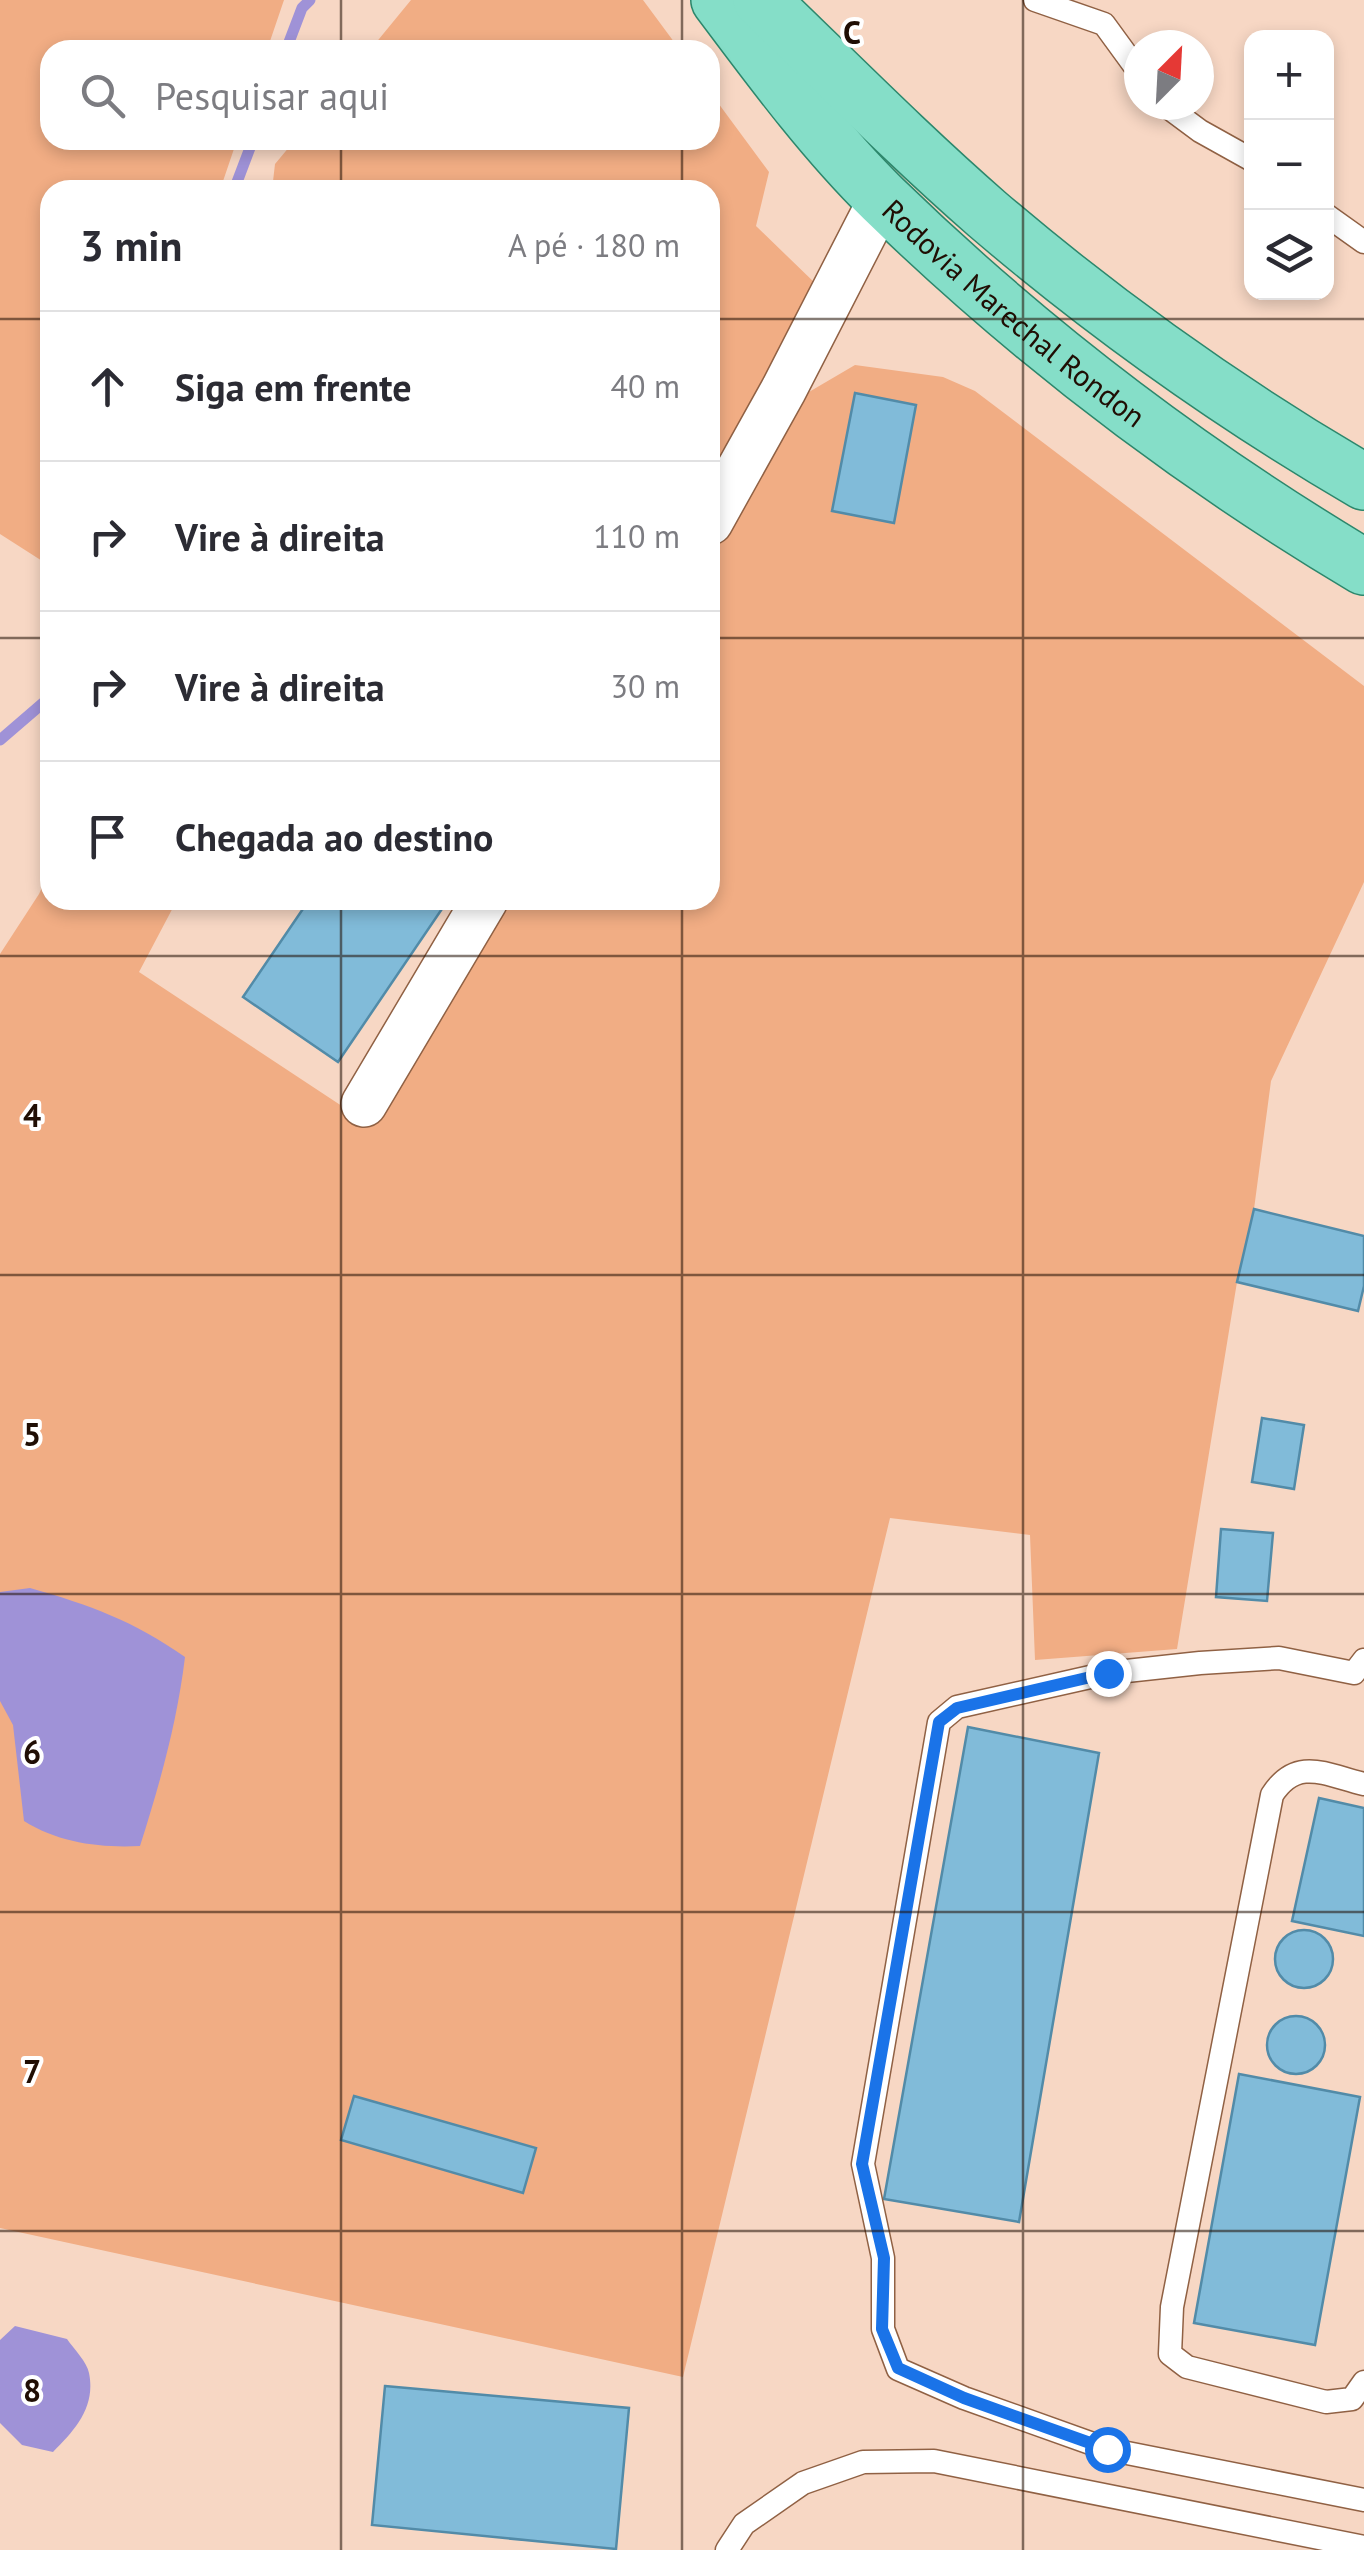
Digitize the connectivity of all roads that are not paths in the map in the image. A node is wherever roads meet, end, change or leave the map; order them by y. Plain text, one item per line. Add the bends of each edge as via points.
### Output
1 (719, 0) edge
2 (762, 0) edge
3 (1036, 0) edge
4 (1124, 51) edge
5 (1185, 120) edge
6 (1244, 156) edge
7 (882, 198) junction
8 (1334, 221) edge
9 (1364, 242) edge
10 (1364, 482) edge
11 (720, 504) edge
12 (1364, 567) edge
13 (480, 910) edge
14 (364, 1104) dead end
15 (1361, 1670) edge
16 (1364, 1784) edge
17 (1364, 2382) edge
18 (1364, 2500) edge
19 (1364, 2547) edge
20 (726, 2550) edge

1 - 7 main road, Rodovia Marechal Rondon
2 - 10 main road, Rodovia Marechal Rondon via 990,216 1202,379
3 - 4 lane via 1104,24
5 - 6 lane
7 - 11 street
7 - 12 main road, Rodovia Marechal Rondon via 1026,327 1151,424 1266,508
8 - 9 lane
13 - 14 street
15 - 18 lane via 1279,1658 1108,1673 957,1708 939,1722 862,2164 884,2258 882,2329 898,2368 1107,2449
16 - 17 lane via 1303,1769 1283,1777 1272,1795 1172,2307 1170,2354 1187,2367 1326,2402 1352,2399
19 - 20 lane via 934,2461 863,2462 803,2483 744,2524

